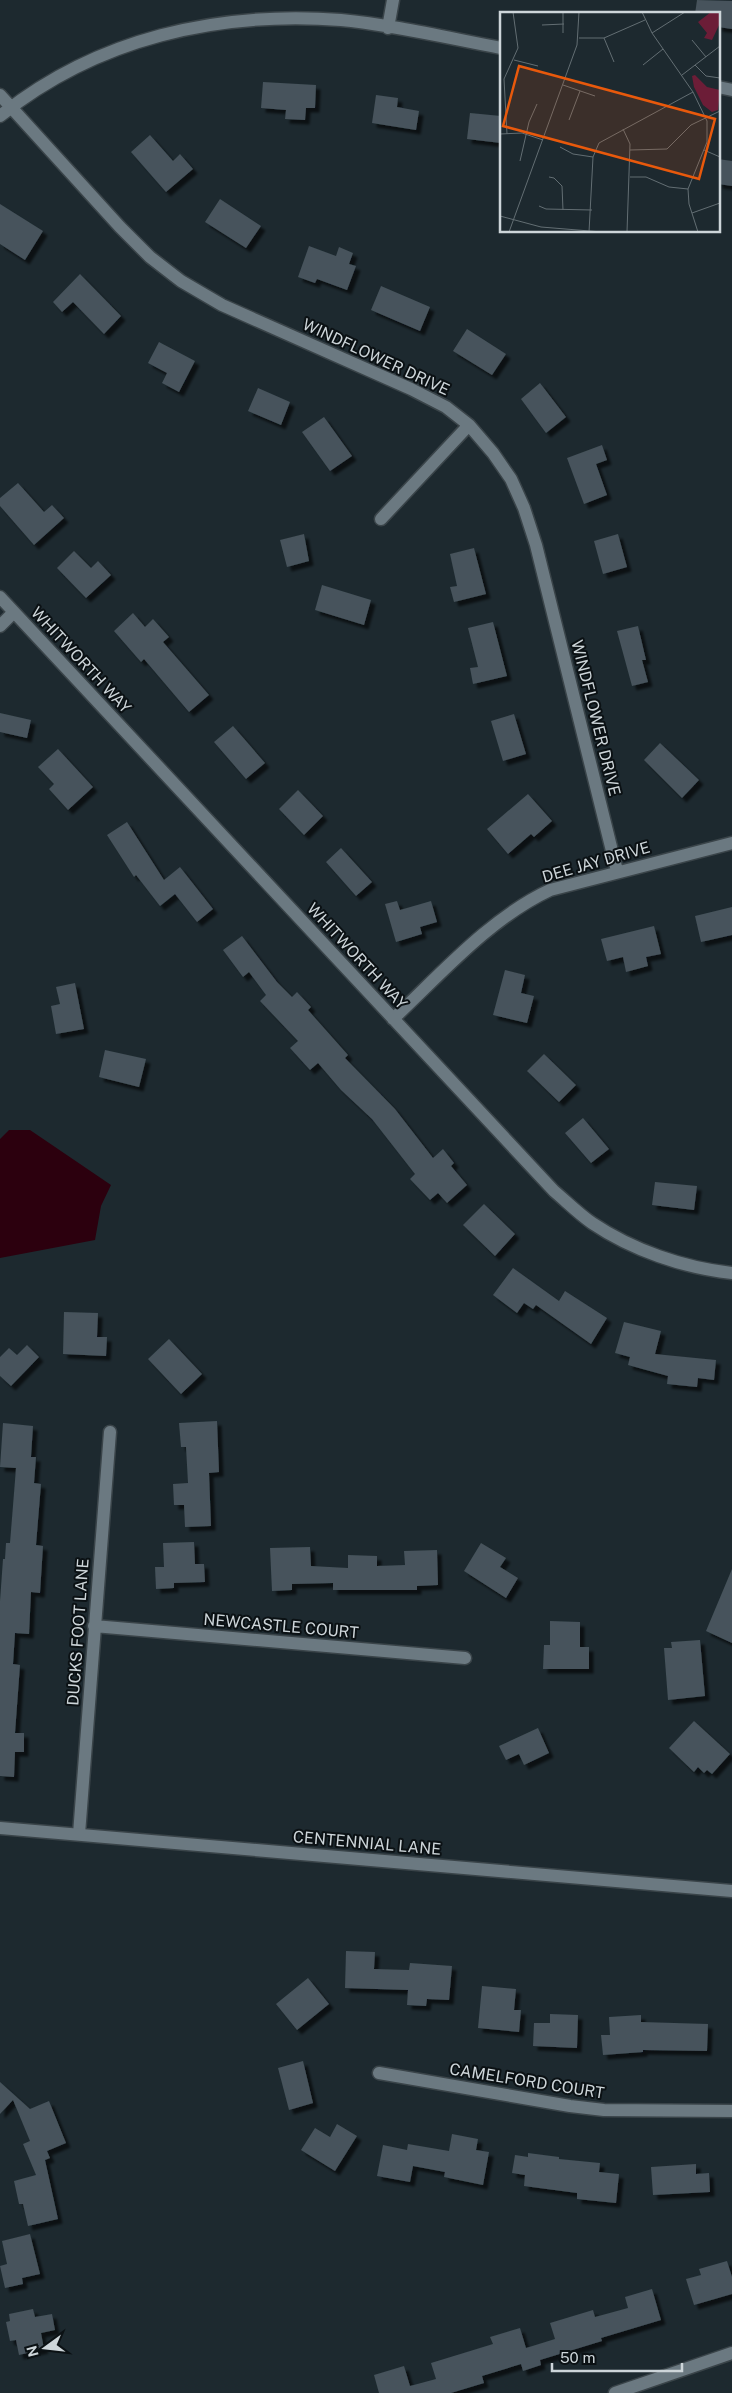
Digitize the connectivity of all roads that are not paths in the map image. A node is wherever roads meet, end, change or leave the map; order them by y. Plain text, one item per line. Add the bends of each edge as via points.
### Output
1 (393, 0) edge
2 (388, 28) junction
3 (500, 48) edge
4 (0, 95) edge
5 (11, 107) junction
6 (0, 116) edge
7 (469, 425) junction
8 (381, 519) dead end
9 (0, 597) edge
10 (14, 612) junction
11 (0, 626) edge
12 (732, 843) edge
13 (617, 871) junction
14 (393, 1019) junction
15 (732, 1273) edge
16 (110, 1432) dead end
17 (94, 1626) junction
18 (465, 1658) dead end
19 (0, 1828) edge
20 (79, 1834) junction
21 (732, 1891) edge
22 (379, 2073) dead end
23 (732, 2111) edge
24 (732, 2353) edge
25 (615, 2393) edge

1 - 2 street
2 - 3 street
2 - 5 street via 289,18 200,25 119,48 53,79
4 - 5 street, WINDFLOWER DRIVE
5 - 6 street
5 - 7 street, WINDFLOWER DRIVE via 150,257 181,282 222,305 446,406
7 - 8 street
7 - 13 street, WINDFLOWER DRIVE via 494,453 524,508
9 - 10 street, WHITWORTH WAY
10 - 11 street
10 - 14 street, WHITWORTH WAY
12 - 13 street, DEE JAY DRIVE
13 - 14 street, DEE JAY DRIVE via 550,890 524,902 501,919
14 - 15 street, WHITWORTH WAY via 554,1191 593,1223 632,1245 675,1262
16 - 17 street, DUCKS FOOT LANE
17 - 18 street, NEWCASTLE COURT
17 - 20 street, DUCKS FOOT LANE
19 - 20 street, CENTENNIAL LANE
20 - 21 street, CENTENNIAL LANE
22 - 23 street, CAMELFORD COURT via 604,2110
24 - 25 street

